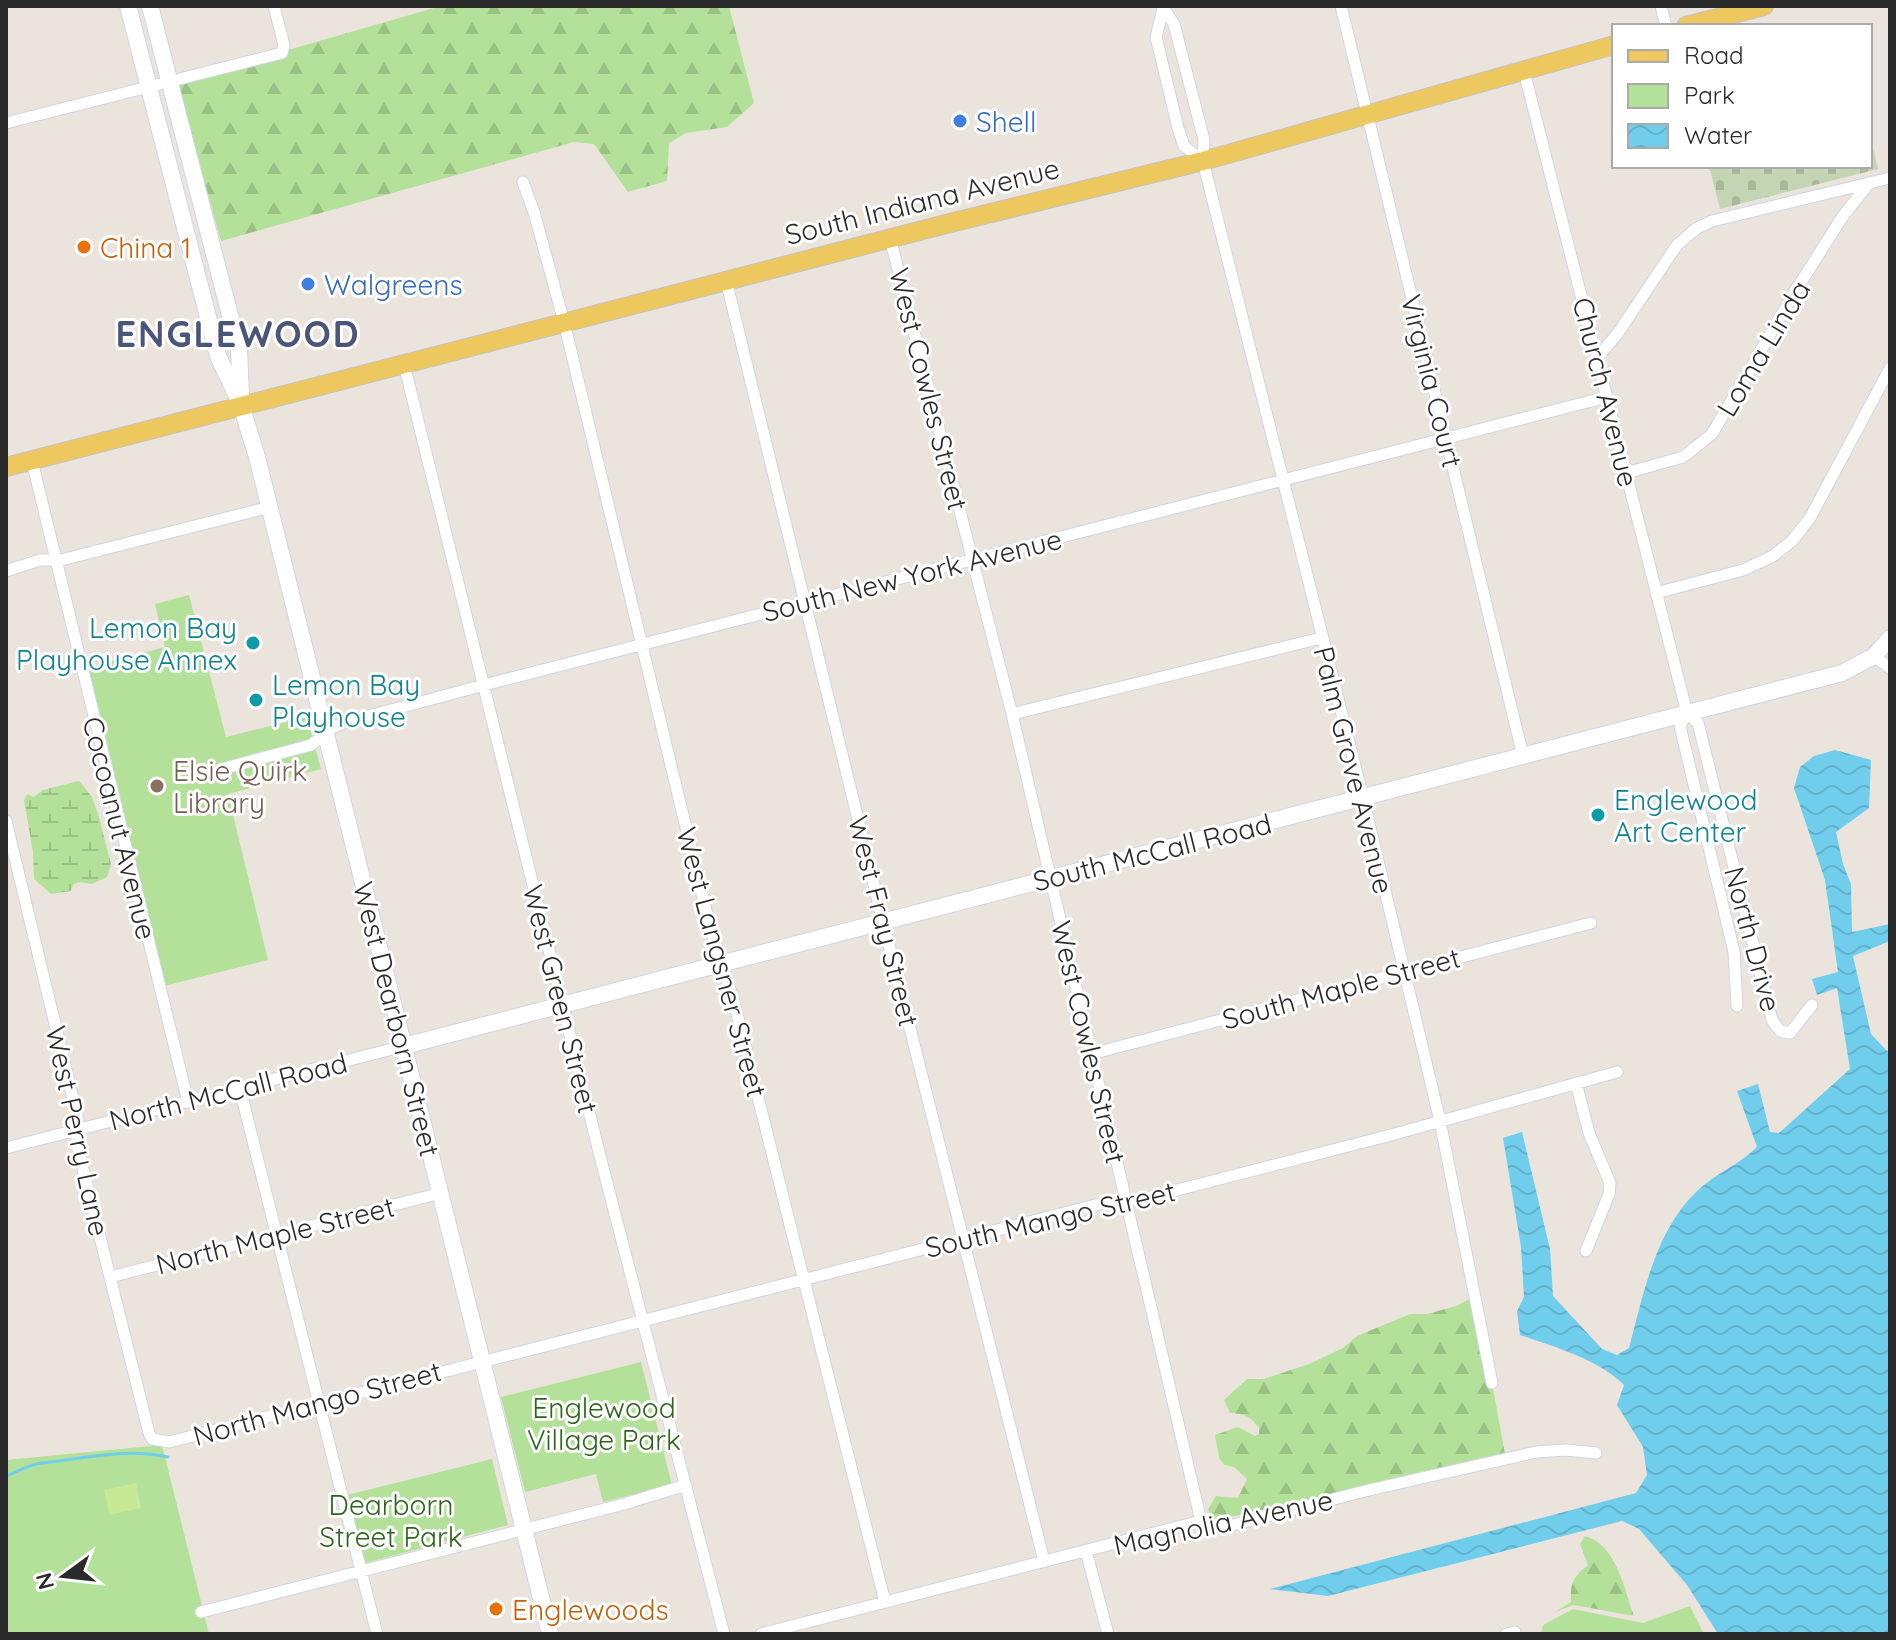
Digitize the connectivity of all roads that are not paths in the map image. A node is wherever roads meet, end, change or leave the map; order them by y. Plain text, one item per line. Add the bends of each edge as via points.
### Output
1 (128, 6) edge
2 (150, 6) edge
3 (274, 6) edge
4 (1341, 6) edge
5 (1764, 6) edge
6 (1163, 8) edge
7 (1694, 24) edge
8 (1612, 46) edge
9 (1524, 71) junction
10 (169, 82) junction
11 (148, 88) junction
12 (1368, 116) junction
13 (6, 123) edge
14 (1203, 161) junction
15 (1890, 178) edge
16 (523, 182) dead end
17 (1869, 183) junction
18 (890, 238) junction
19 (726, 280) junction
20 (564, 322) junction
21 (1597, 358) junction
22 (404, 364) junction
23 (1890, 368) edge
24 (1607, 397) junction
25 (241, 405) junction
26 (1446, 437) junction
27 (32, 461) junction
28 (6, 467) edge
29 (1626, 473) junction
30 (1284, 480) junction
31 (270, 507) junction
32 (54, 559) junction
33 (973, 559) junction
34 (6, 571) edge
35 (1656, 593) junction
36 (804, 602) junction
37 (1321, 638) junction
38 (1890, 638) edge
39 (641, 645) junction
40 (1874, 656) junction
41 (1890, 668) edge
42 (484, 685) junction
43 (1687, 713) junction
44 (1012, 714) junction
45 (326, 733) junction
46 (1523, 756) junction
47 (225, 768) dead end
48 (1363, 798) junction
49 (6, 821) edge
50 (1050, 878) junction
51 (884, 922) junction
52 (1591, 923) dead end
53 (721, 964) junction
54 (1404, 971) junction
55 (563, 1005) junction
56 (1812, 1005) dead end
57 (1737, 1006) dead end
58 (404, 1046) junction
59 (1091, 1054) junction
60 (1617, 1072) dead end
61 (1576, 1083) junction
62 (240, 1089) junction
63 (188, 1102) junction
64 (1440, 1121) junction
65 (78, 1130) junction
66 (6, 1148) edge
67 (441, 1193) junction
68 (1127, 1200) junction
69 (278, 1234) junction
70 (964, 1239) junction
71 (1586, 1251) dead end
72 (110, 1277) junction
73 (804, 1279) junction
74 (642, 1320) junction
75 (482, 1361) junction
76 (1492, 1383) dead end
77 (319, 1403) junction
78 (152, 1439) joint
79 (1596, 1453) dead end
80 (686, 1485) junction
81 (1201, 1521) junction
82 (524, 1530) junction
83 (1086, 1551) junction
84 (1044, 1561) junction
85 (361, 1571) junction
86 (885, 1602) junction
87 (201, 1612) dead end
88 (377, 1634) edge
89 (550, 1634) edge
90 (724, 1634) edge
91 (761, 1634) edge
92 (1108, 1634) edge

1 - 11 street
2 - 10 street
3 - 10 street via 282,53
4 - 12 street, Virginia Court
5 - 7 main road
6 - 14 street, Palm Grove Avenue via 1174,24 1204,140
6 - 14 street via 1156,37 1178,128 1184,146
8 - 9 main road, South Indiana Avenue
9 - 12 main road, South Indiana Avenue
9 - 21 street, Church Avenue
10 - 11 street
10 - 25 street via 239,350
11 - 13 street
11 - 25 street via 218,356
12 - 14 main road, South Indiana Avenue
12 - 26 street, Virginia Court
14 - 18 main road, South Indiana Avenue
14 - 30 street, Palm Grove Avenue
15 - 17 street
16 - 20 street, West Langsner Street
17 - 21 street via 1697,228 1677,245
17 - 29 street, Loma Linda via 1796,290 1712,434 1683,457
18 - 19 main road, South Indiana Avenue
18 - 33 street, West Cowles Street
19 - 20 main road, South Indiana Avenue
19 - 36 street, West Fray Street
20 - 22 main road, South Indiana Avenue
20 - 39 street, West Langsner Street
21 - 24 street, Church Avenue
22 - 25 main road, South Indiana Avenue
22 - 42 street, West Green Street
23 - 35 street via 1816,507 1792,541 1743,570
24 - 26 street, South New York Avenue
24 - 29 street, Church Avenue
25 - 27 main road, South Indiana Avenue
25 - 31 street, West Dearborn Street
26 - 30 street, South New York Avenue
26 - 46 street, Virginia Court
27 - 28 main road, South Indiana Avenue
27 - 32 street, Cocoanut Avenue
29 - 35 street, Church Avenue
30 - 33 street, South New York Avenue
30 - 37 street, Palm Grove Avenue
31 - 32 street
31 - 45 street, West Dearborn Street
32 - 34 street
32 - 63 street, Cocoanut Avenue
33 - 36 street, South New York Avenue
33 - 44 street, West Cowles Street
35 - 43 street, Church Avenue
36 - 39 street, South New York Avenue
36 - 51 street, West Fray Street
37 - 44 street
37 - 48 street, Palm Grove Avenue
38 - 40 street, South McCall Road
39 - 42 street, South New York Avenue
39 - 53 street, West Langsner Street
40 - 41 street
40 - 43 street, South McCall Road via 1842,673
42 - 45 street, South New York Avenue via 343,723
42 - 55 street, West Green Street
43 - 46 street, South McCall Road
43 - 56 street, North Drive via 1698,723 1706,751 1772,1020 1780,1031 1790,1033
43 - 57 street via 1680,726 1734,952
44 - 50 street, West Cowles Street
45 - 47 street, South New York Avenue via 311,745
45 - 58 street, West Dearborn Street
46 - 48 street, South McCall Road
48 - 50 street, South McCall Road
48 - 54 street, Palm Grove Avenue
49 - 65 street, West Perry Lane
50 - 51 street, South McCall Road
50 - 59 street, West Cowles Street
51 - 53 street, South McCall Road
51 - 70 street, West Fray Street
52 - 54 street, South Maple Street
53 - 55 street, South McCall Road
53 - 73 street, West Langsner Street
54 - 59 street, South Maple Street
54 - 64 street, Palm Grove Avenue
55 - 58 street, South McCall Road
55 - 74 street, West Green Street
58 - 62 street, North McCall Road
58 - 67 street, West Dearborn Street
59 - 68 street, West Cowles Street
60 - 61 street, South Mango Street
61 - 64 street, South Mango Street
61 - 71 street via 1610,1183
62 - 63 street, North McCall Road
62 - 69 street
63 - 65 street, North McCall Road
64 - 68 street, South Mango Street
64 - 76 street, Palm Grove Avenue
65 - 66 street, North McCall Road
65 - 72 street, West Perry Lane via 77,1145
67 - 69 street, North Maple Street
67 - 75 street, West Dearborn Street
68 - 70 street, South Mango Street
68 - 81 street, West Cowles Street
69 - 72 street, North Maple Street
69 - 77 street
70 - 73 street, South Mango Street
70 - 84 street, West Fray Street
72 - 78 street, West Perry Lane
73 - 74 street, South Mango Street
73 - 86 street, West Langsner Street
74 - 75 street, South Mango Street
74 - 80 street, West Green Street
75 - 77 street, North Mango Street
75 - 82 street, West Dearborn Street
77 - 78 street, North Mango Street via 169,1442
77 - 85 street
79 - 81 street, Magnolia Avenue via 1536,1452 1217,1529
80 - 82 street
80 - 90 street, West Green Street
81 - 83 street, Magnolia Avenue
82 - 85 street
82 - 89 street, West Dearborn Street
83 - 84 street, Magnolia Avenue
83 - 92 street
84 - 86 street, Magnolia Avenue
85 - 87 street
85 - 88 street
86 - 91 street, Magnolia Avenue

